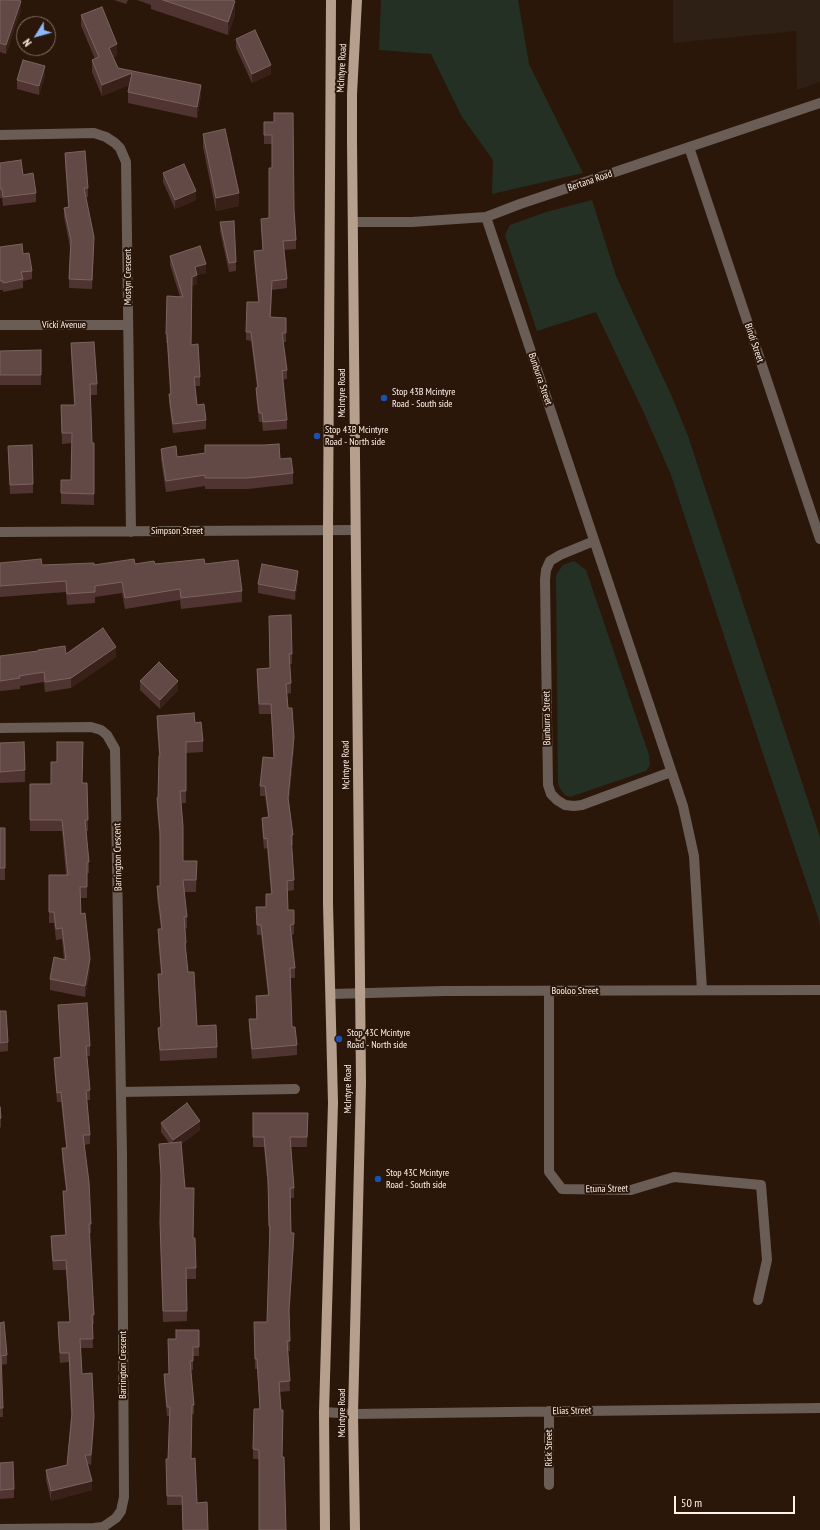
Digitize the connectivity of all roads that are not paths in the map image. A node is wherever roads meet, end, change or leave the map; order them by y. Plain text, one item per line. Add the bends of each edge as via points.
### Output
1 (357, 0) edge
2 (329, 3) edge
3 (820, 103) edge
4 (0, 135) edge
5 (689, 147) junction
6 (486, 217) junction
7 (353, 222) junction
8 (0, 325) edge
9 (128, 325) junction
10 (328, 529) junction
11 (355, 530) junction
12 (0, 532) edge
13 (131, 532) junction
14 (820, 539) edge
15 (594, 541) junction
16 (0, 728) edge
17 (671, 772) junction
18 (702, 990) junction
19 (820, 990) edge
20 (549, 991) junction
21 (331, 994) junction
22 (360, 994) junction
23 (295, 1088) dead end
24 (121, 1092) junction
25 (758, 1300) dead end
26 (820, 1408) edge
27 (550, 1411) junction
28 (324, 1412) junction
29 (354, 1414) junction
30 (549, 1485) dead end
31 (0, 1529) edge
32 (325, 1530) edge
33 (355, 1530) edge

1 - 7 main road, McIntyre Road via 352,94
2 - 10 main road, McIntyre Road
3 - 5 street, Bertana Road
4 - 9 street, Mostyn Crescent via 94,133 106,137 120,148 126,162
5 - 6 street, Bertana Road
5 - 14 street, Bindi Street
6 - 7 street, Bertana Road via 412,222
6 - 15 street, Bunburra Street
7 - 11 main road, McIntyre Road
8 - 9 street, Vicki Avenue
9 - 13 street, Mostyn Crescent
10 - 11 street, Simpson Street
10 - 13 street, Simpson Street
10 - 21 main road, McIntyre Road via 328,904
11 - 22 main road, McIntyre Road
12 - 13 street, Simpson Street
15 - 17 street, Bunburra Street
15 - 17 street, Bunburra Street via 550,561 546,570 548,785 551,794 557,800 565,805 574,806
16 - 24 street, Barrington Crescent via 91,726 108,735 115,749
17 - 18 street, Bunburra Street via 683,806 694,856
18 - 19 street, Booloo Street
18 - 20 street, Booloo Street
20 - 22 street, Booloo Street
20 - 25 street, Etuna Street via 549,1172 562,1189 631,1190 674,1177 761,1185 767,1260
21 - 22 street, Booloo Street
21 - 28 main road, McIntyre Road via 333,1102
22 - 29 main road, McIntyre Road
23 - 24 street
24 - 31 street, Barrington Crescent via 124,1497 121,1511 112,1522 103,1527
26 - 27 street, Elias Street
27 - 29 street, Elias Street
27 - 30 street, Rick Street
28 - 29 street, Elias Street
28 - 32 main road, McIntyre Road
29 - 33 main road, McIntyre Road

